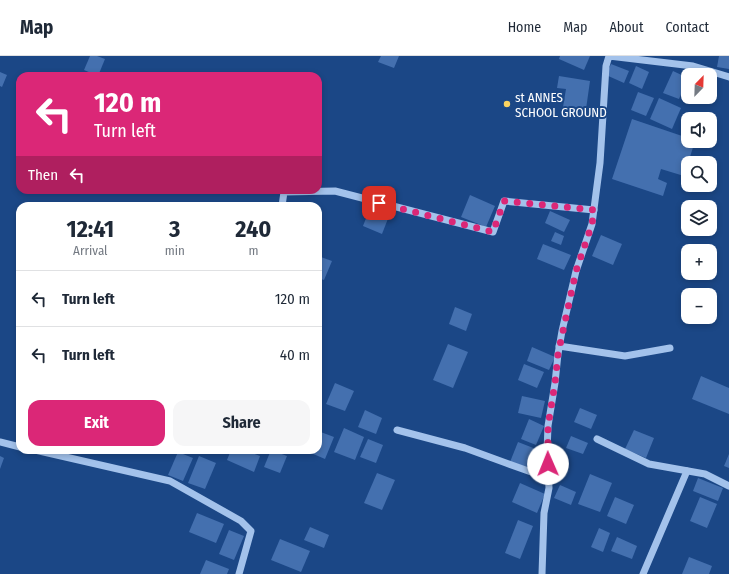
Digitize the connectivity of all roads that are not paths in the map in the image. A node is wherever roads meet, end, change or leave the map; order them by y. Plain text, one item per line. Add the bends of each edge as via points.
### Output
1 (729, 77) edge
2 (322, 192) edge
3 (594, 210) junction
4 (559, 346) junction
5 (670, 348) dead end
6 (397, 430) dead end
7 (597, 439) dead end
8 (0, 442) edge
9 (16, 445) edge
10 (53, 454) edge
11 (687, 471) junction
12 (548, 475) junction
13 (729, 486) edge
14 (239, 574) edge
15 (542, 574) edge
16 (643, 574) edge

1 - 3 street via 692,66 609,56 606,66 600,163
2 - 3 street via 335,192 493,232 504,201
3 - 4 street via 592,224 576,271
4 - 5 street via 625,356
4 - 12 street via 548,426
6 - 12 street via 465,448 534,473
7 - 11 street via 649,464
8 - 9 street
10 - 14 street via 170,480 241,522 251,532
11 - 13 street via 705,474
11 - 16 street
12 - 15 street

